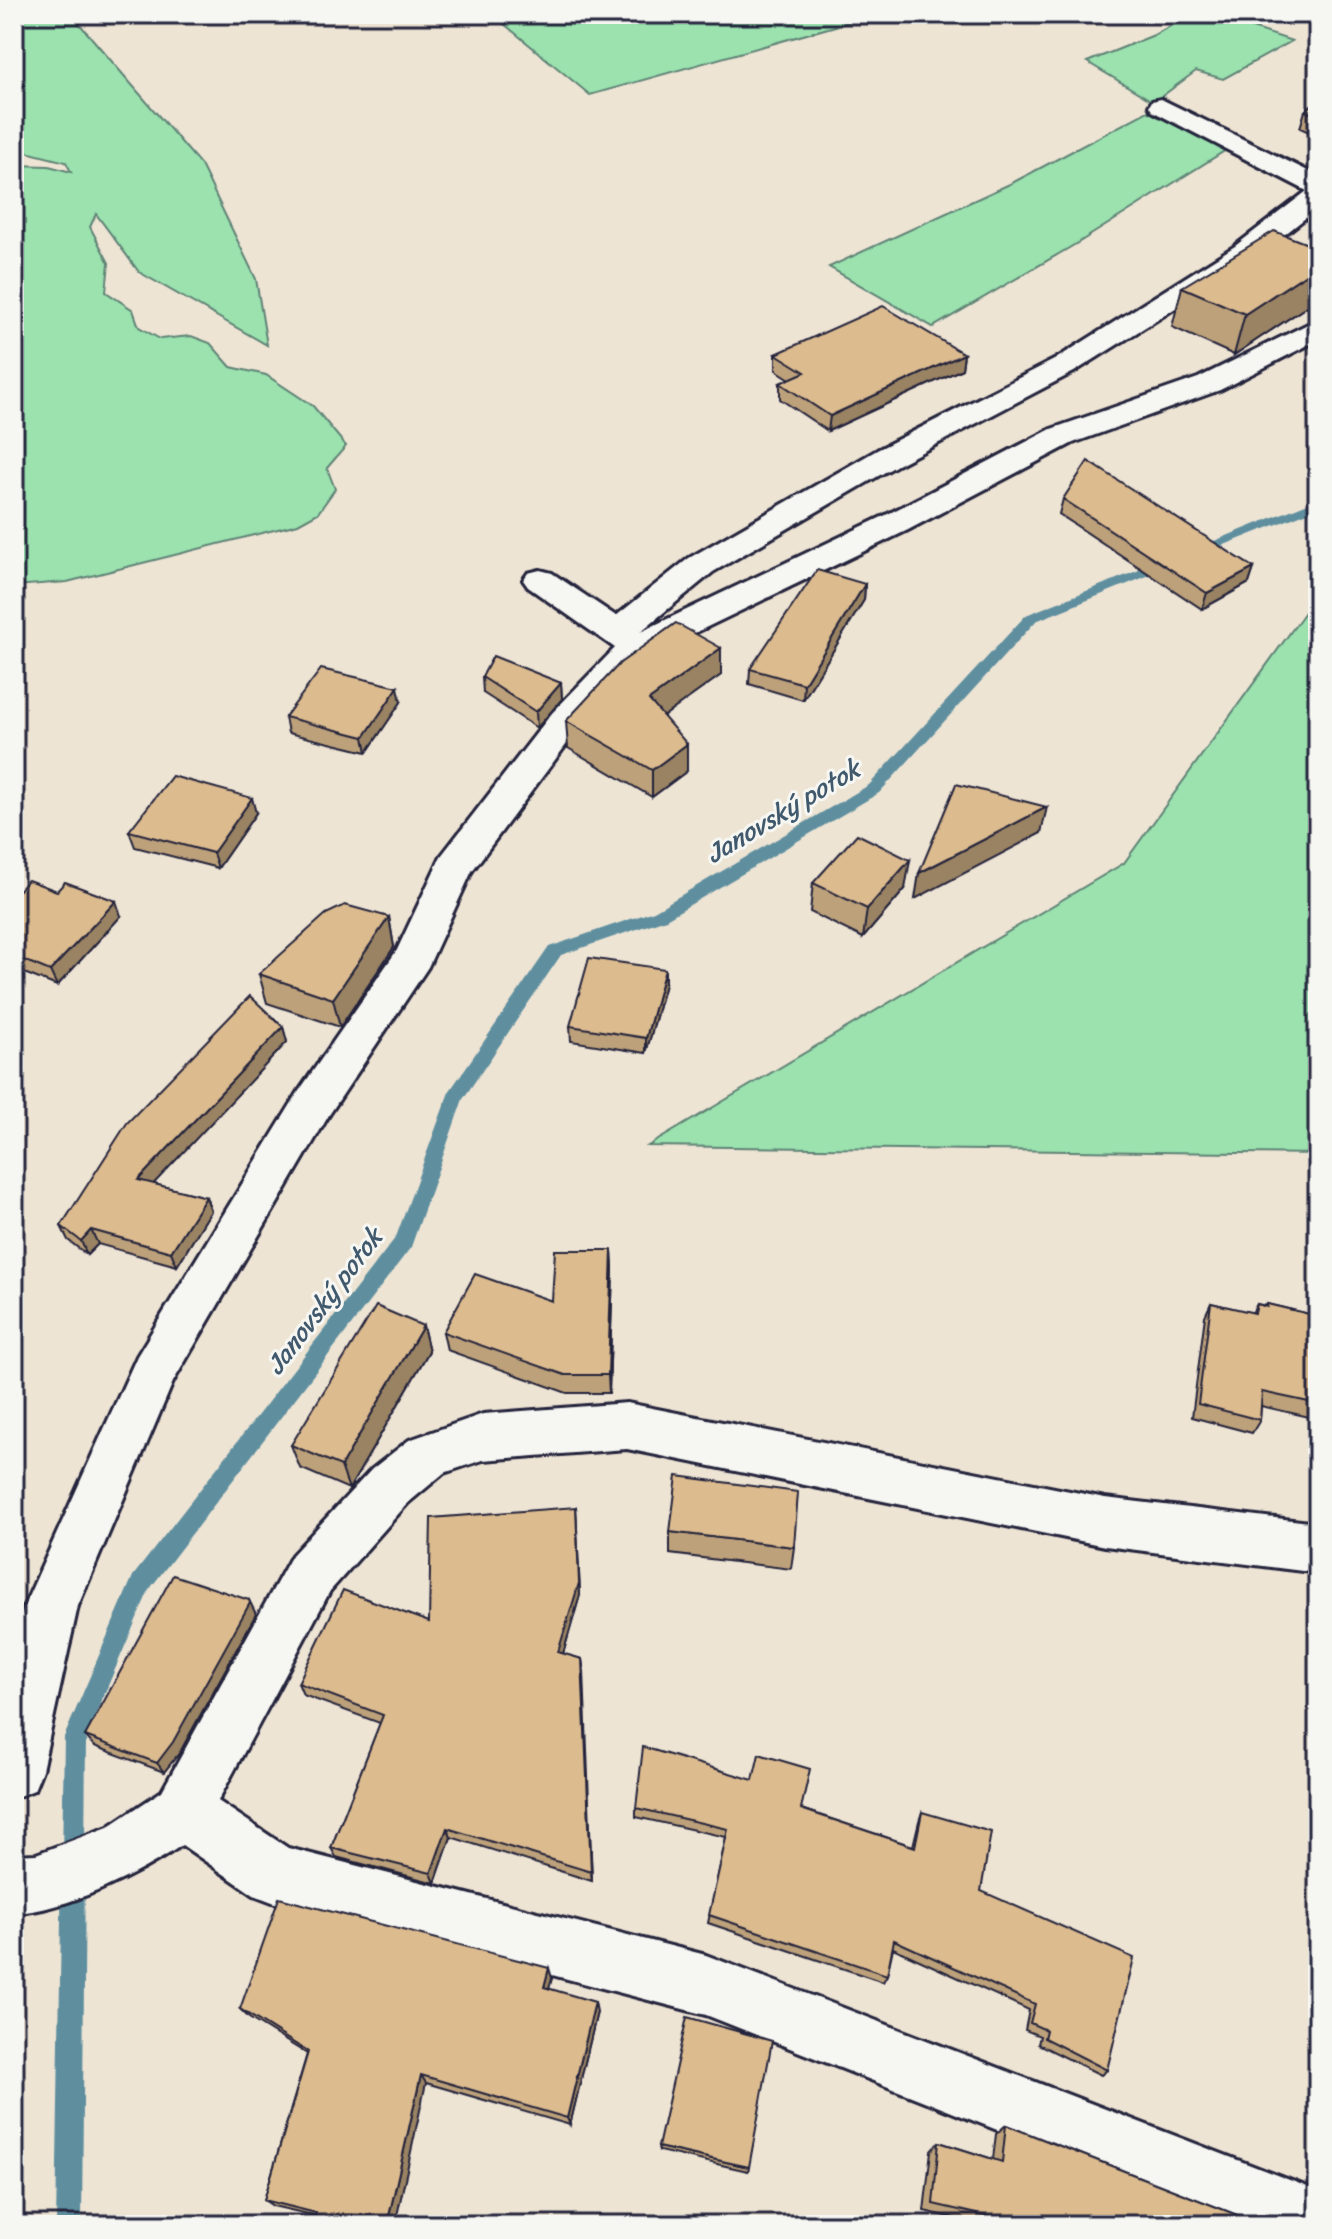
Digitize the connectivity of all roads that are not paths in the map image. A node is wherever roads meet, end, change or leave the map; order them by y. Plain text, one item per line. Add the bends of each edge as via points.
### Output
1 (1161, 106) dead end
2 (1318, 186) edge
3 (1318, 195) edge
4 (1318, 328) edge
5 (540, 580) dead end
6 (627, 640) junction
7 (1318, 1548) edge
8 (14, 1770) edge
9 (182, 1811) junction
10 (25, 1883) edge
11 (1318, 2224) edge

1 - 2 street
3 - 6 street via 1245,252 1064,366 888,457 701,565
4 - 6 street via 1209,384 1062,436 896,523
5 - 6 street
6 - 8 street via 455,866 414,956 314,1103 154,1371 51,1606
7 - 9 street via 1105,1522 627,1426 483,1437 427,1456 390,1486 311,1573
9 - 10 street via 126,1849
9 - 11 street via 275,1874 706,1985

